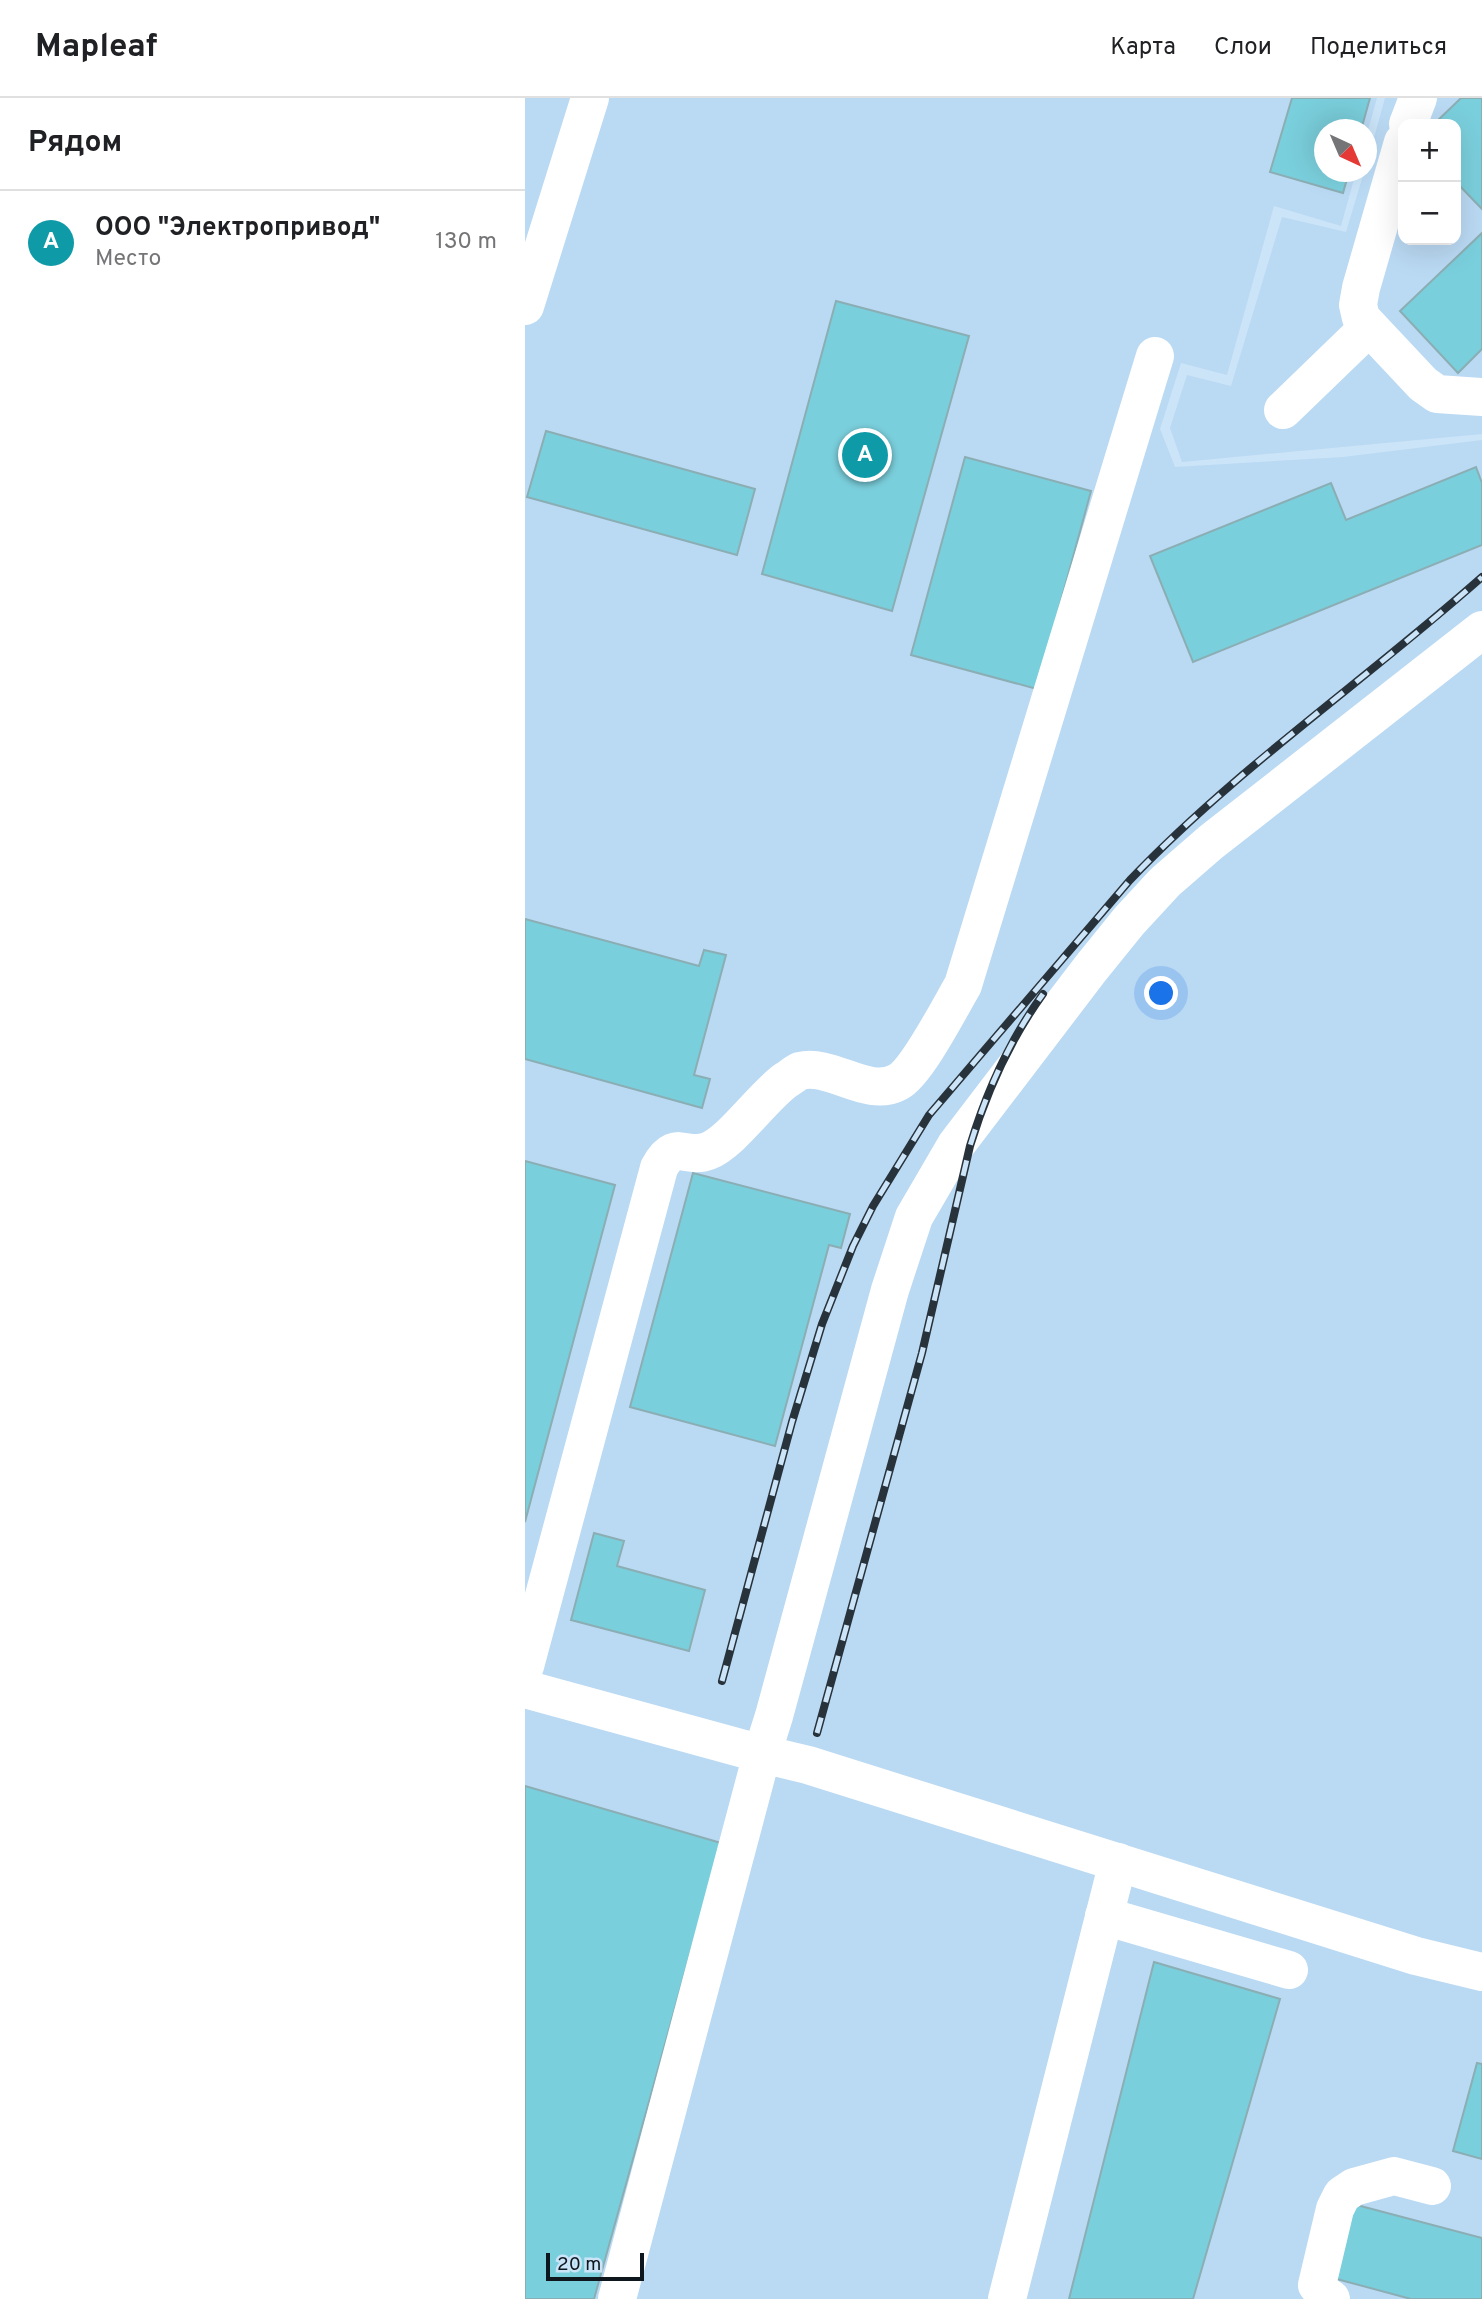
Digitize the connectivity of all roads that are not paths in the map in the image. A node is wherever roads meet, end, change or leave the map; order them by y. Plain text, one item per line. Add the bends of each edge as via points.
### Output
1 (590, 98) edge
2 (1418, 98) edge
3 (1410, 119) edge
4 (1398, 159) edge
5 (525, 306) edge
6 (1369, 327) junction
7 (1155, 356) dead end
8 (1482, 397) edge
9 (1283, 410) dead end
10 (1482, 630) edge
11 (525, 1666) edge
12 (525, 1689) edge
13 (762, 1754) junction
14 (1118, 1862) junction
15 (1104, 1916) junction
16 (1289, 1970) dead end
17 (1482, 1972) edge
18 (1432, 2186) dead end
19 (617, 2299) edge
20 (1007, 2299) edge
21 (1331, 2299) edge

1 - 5 street
2 - 3 street
4 - 6 street via 1358,305
6 - 8 street via 1437,394
6 - 9 street
7 - 11 street via 963,985 902,1080 888,1087 872,1086 819,1072 799,1072 777,1086 722,1142 706,1152 674,1150 665,1156
10 - 13 street via 1165,882 1129,920 956,1145 914,1217 890,1290
12 - 13 street
13 - 14 street
13 - 19 street
14 - 15 street
14 - 17 street via 1416,1956
15 - 16 street
15 - 20 street
18 - 21 street via 1394,2176 1342,2195 1317,2285

